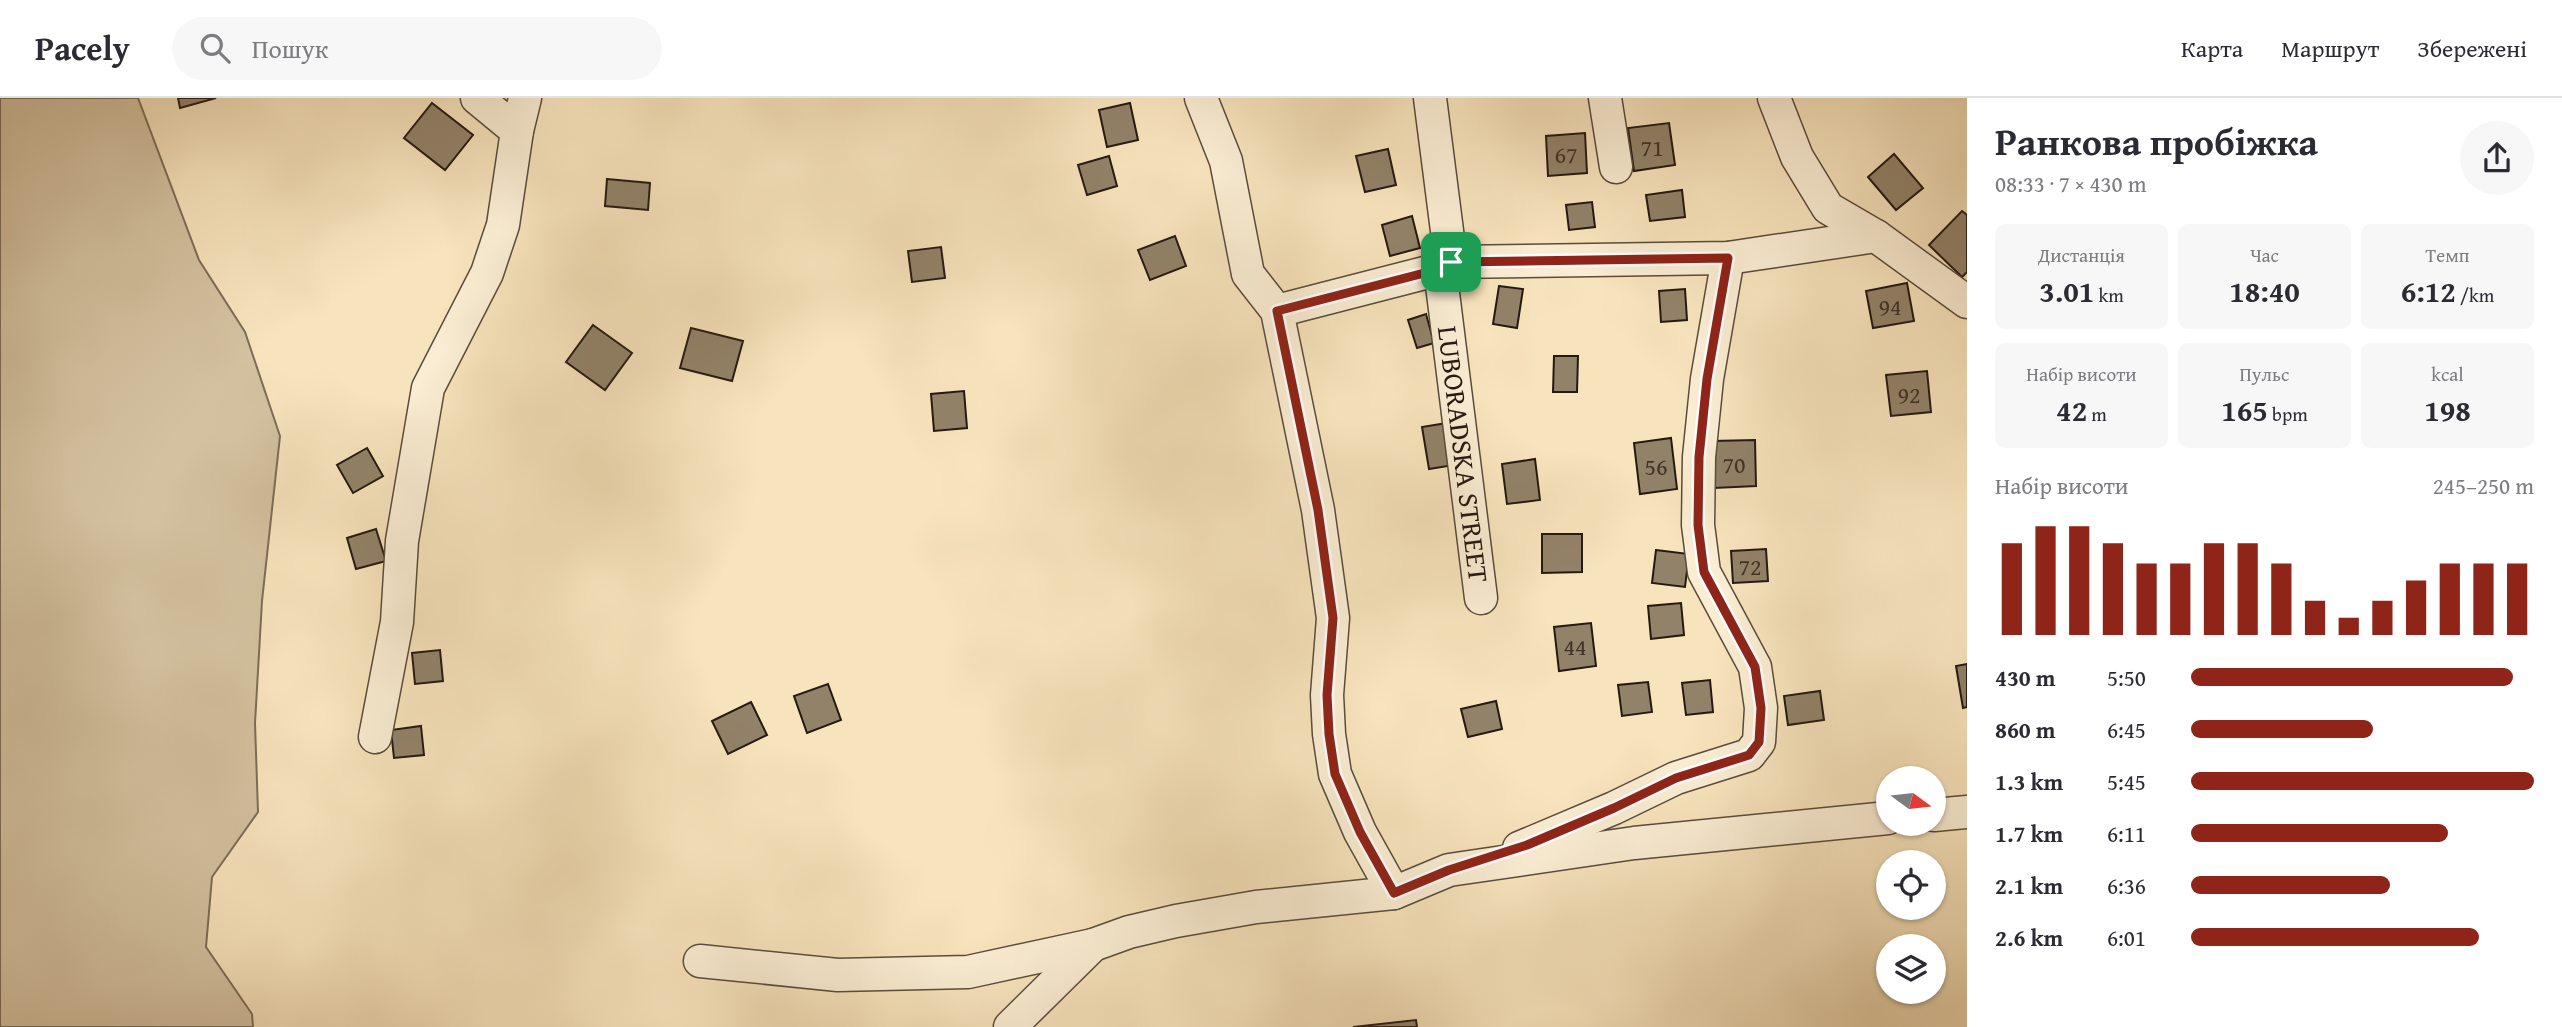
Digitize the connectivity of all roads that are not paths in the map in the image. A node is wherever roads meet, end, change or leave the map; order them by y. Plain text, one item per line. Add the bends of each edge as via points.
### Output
1 (477, 98) edge
2 (525, 98) edge
3 (1201, 98) edge
4 (1430, 98) edge
5 (1605, 98) edge
6 (1774, 98) edge
7 (517, 131) junction
8 (1616, 167) dead end
9 (1875, 236) junction
10 (1728, 258) junction
11 (1446, 265) junction
12 (1967, 302) edge
13 (1277, 311) junction
14 (1481, 598) dead end
15 (375, 737) dead end
16 (1967, 812) edge
17 (1946, 814) edge
18 (1876, 819) edge
19 (1449, 870) junction
20 (1394, 893) junction
21 (1093, 945) junction
22 (700, 961) dead end
23 (1010, 1027) edge

1 - 7 street
2 - 7 street
3 - 13 street via 1226,161 1248,274
4 - 11 street, LUBORADSKA STREET
5 - 8 street
6 - 9 street via 1797,157 1828,208
7 - 15 street via 503,225 486,273 428,388 402,541 397,622
9 - 10 street
9 - 12 street
10 - 11 street
10 - 19 street via 1707,379 1698,525 1704,572 1755,667 1761,708 1759,742 1749,755 1676,778 1527,845
11 - 13 street
11 - 14 street, LUBORADSKA STREET
13 - 20 street via 1318,510 1333,618 1327,695 1335,774
16 - 17 street
18 - 19 street via 1634,843
19 - 20 street
20 - 21 street via 1242,909 1152,926
21 - 22 street via 968,972 838,975
21 - 23 street

